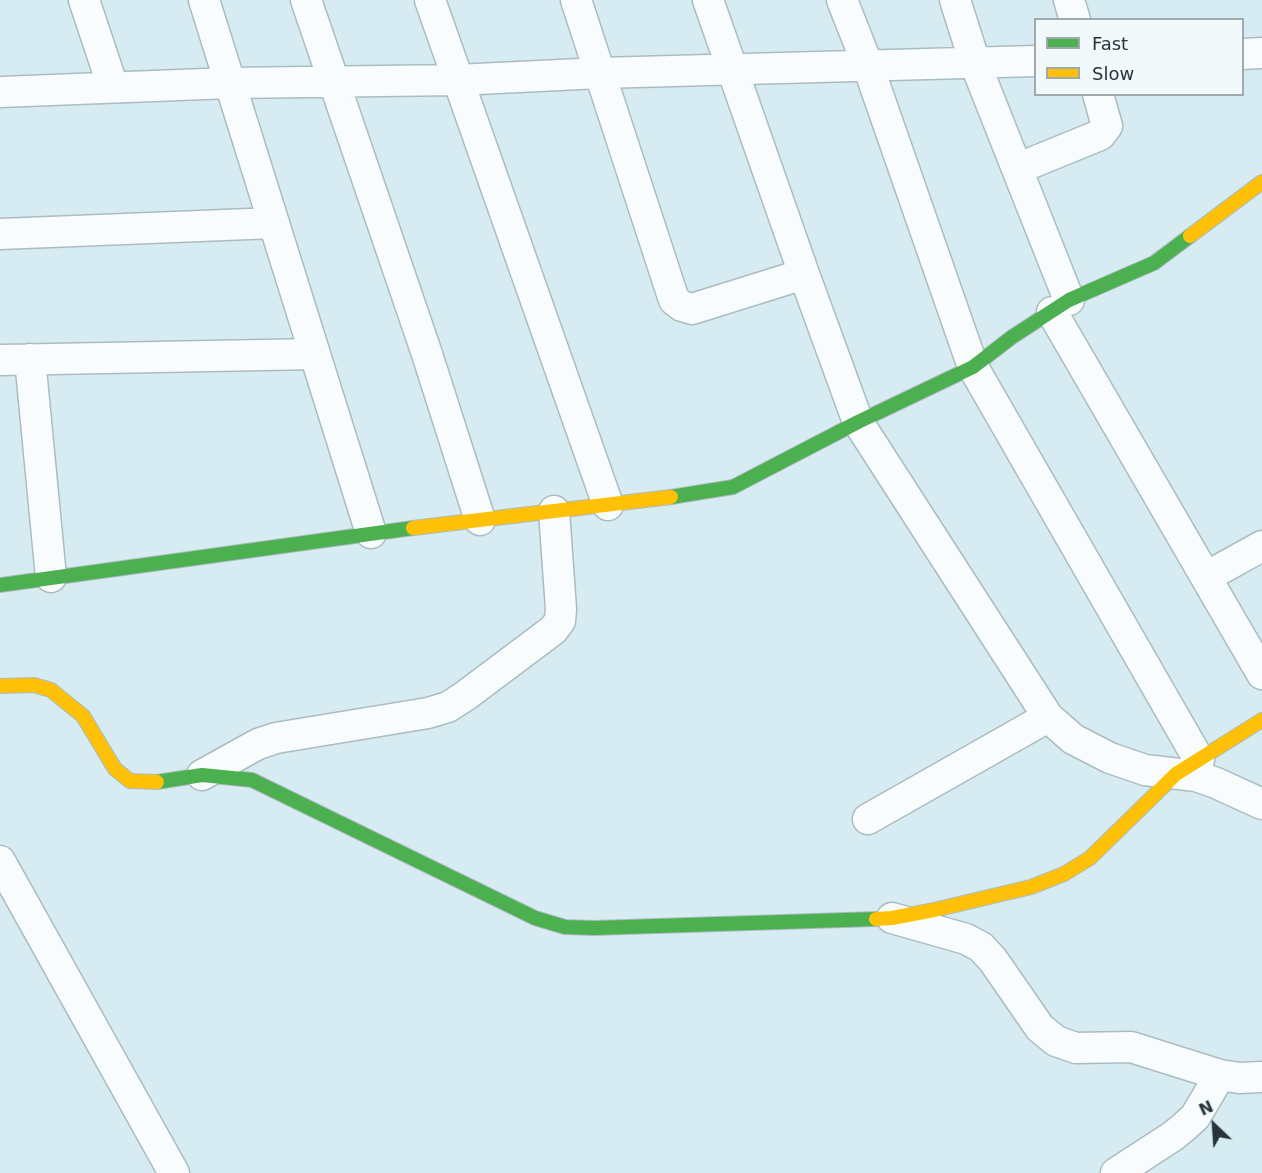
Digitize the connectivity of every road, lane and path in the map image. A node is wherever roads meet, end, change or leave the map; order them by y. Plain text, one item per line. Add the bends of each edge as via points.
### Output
1 (84, 0) edge
2 (204, 0) edge
3 (306, 0) edge
4 (430, 0) edge
5 (576, 0) edge
6 (708, 0) edge
7 (842, 0) edge
8 (955, 0) edge
9 (1069, 0) edge
10 (1074, 18) edge
11 (1262, 53) edge
12 (1244, 54) edge
13 (1034, 61) edge
14 (975, 63) junction
15 (868, 66) junction
16 (733, 69) junction
17 (600, 73) junction
18 (333, 80) junction
19 (457, 80) junction
20 (230, 83) junction
21 (113, 87) junction
22 (0, 92) edge
23 (1099, 96) edge
24 (1019, 168) junction
25 (1262, 182) edge
26 (274, 223) junction
27 (0, 234) edge
28 (804, 274) junction
29 (1061, 306) junction
30 (315, 354) junction
31 (30, 359) junction
32 (0, 360) edge
33 (973, 367) junction
34 (858, 422) junction
35 (608, 504) junction
36 (554, 511) junction
37 (480, 520) junction
38 (370, 532) junction
39 (1262, 546) edge
40 (51, 577) junction
41 (1206, 577) junction
42 (0, 585) edge
43 (1262, 674) edge
44 (0, 686) edge
45 (1048, 717) junction
46 (1262, 720) edge
47 (1188, 767) junction
48 (202, 775) junction
49 (1262, 804) edge
50 (868, 819) dead end
51 (0, 861) edge
52 (892, 918) junction
53 (1220, 1075) junction
54 (1262, 1077) edge
55 (174, 1173) edge
56 (1116, 1173) edge

1 - 21 street
2 - 20 street
3 - 18 street
4 - 19 street
5 - 17 street
6 - 16 street
7 - 15 street
8 - 14 street
9 - 10 street
11 - 12 street
13 - 14 street
14 - 15 street
14 - 24 street
15 - 16 street
15 - 33 street
16 - 17 street
16 - 28 street
17 - 19 street
17 - 28 street via 674,300 692,309
18 - 19 street
18 - 20 street
18 - 37 street
19 - 35 street
20 - 21 street
20 - 26 street
21 - 22 street
23 - 24 street via 1107,126 1100,135
24 - 29 street
25 - 29 street via 1154,263
26 - 27 street
26 - 30 street
28 - 34 street
29 - 33 street
29 - 41 street
30 - 31 street
30 - 38 street
31 - 32 street
31 - 40 street
33 - 34 street
33 - 47 street
34 - 35 street via 733,487
34 - 45 street
35 - 36 street
36 - 37 street
36 - 48 street via 560,621 474,690 448,707 428,713 276,738
37 - 38 street
38 - 40 street
39 - 41 street
40 - 42 street
41 - 43 street
44 - 48 street via 34,685 58,695 83,716 115,769 130,781 149,783
45 - 47 street via 1072,739 1110,758 1145,770
45 - 50 street
46 - 47 street
47 - 49 street via 1196,776
47 - 52 street via 1090,858 1064,874 1031,887
48 - 52 street via 252,780 536,918 565,927
51 - 55 street
52 - 53 street via 981,947 1040,1028 1056,1041 1076,1048 1131,1047
53 - 54 street
53 - 56 street via 1184,1127

